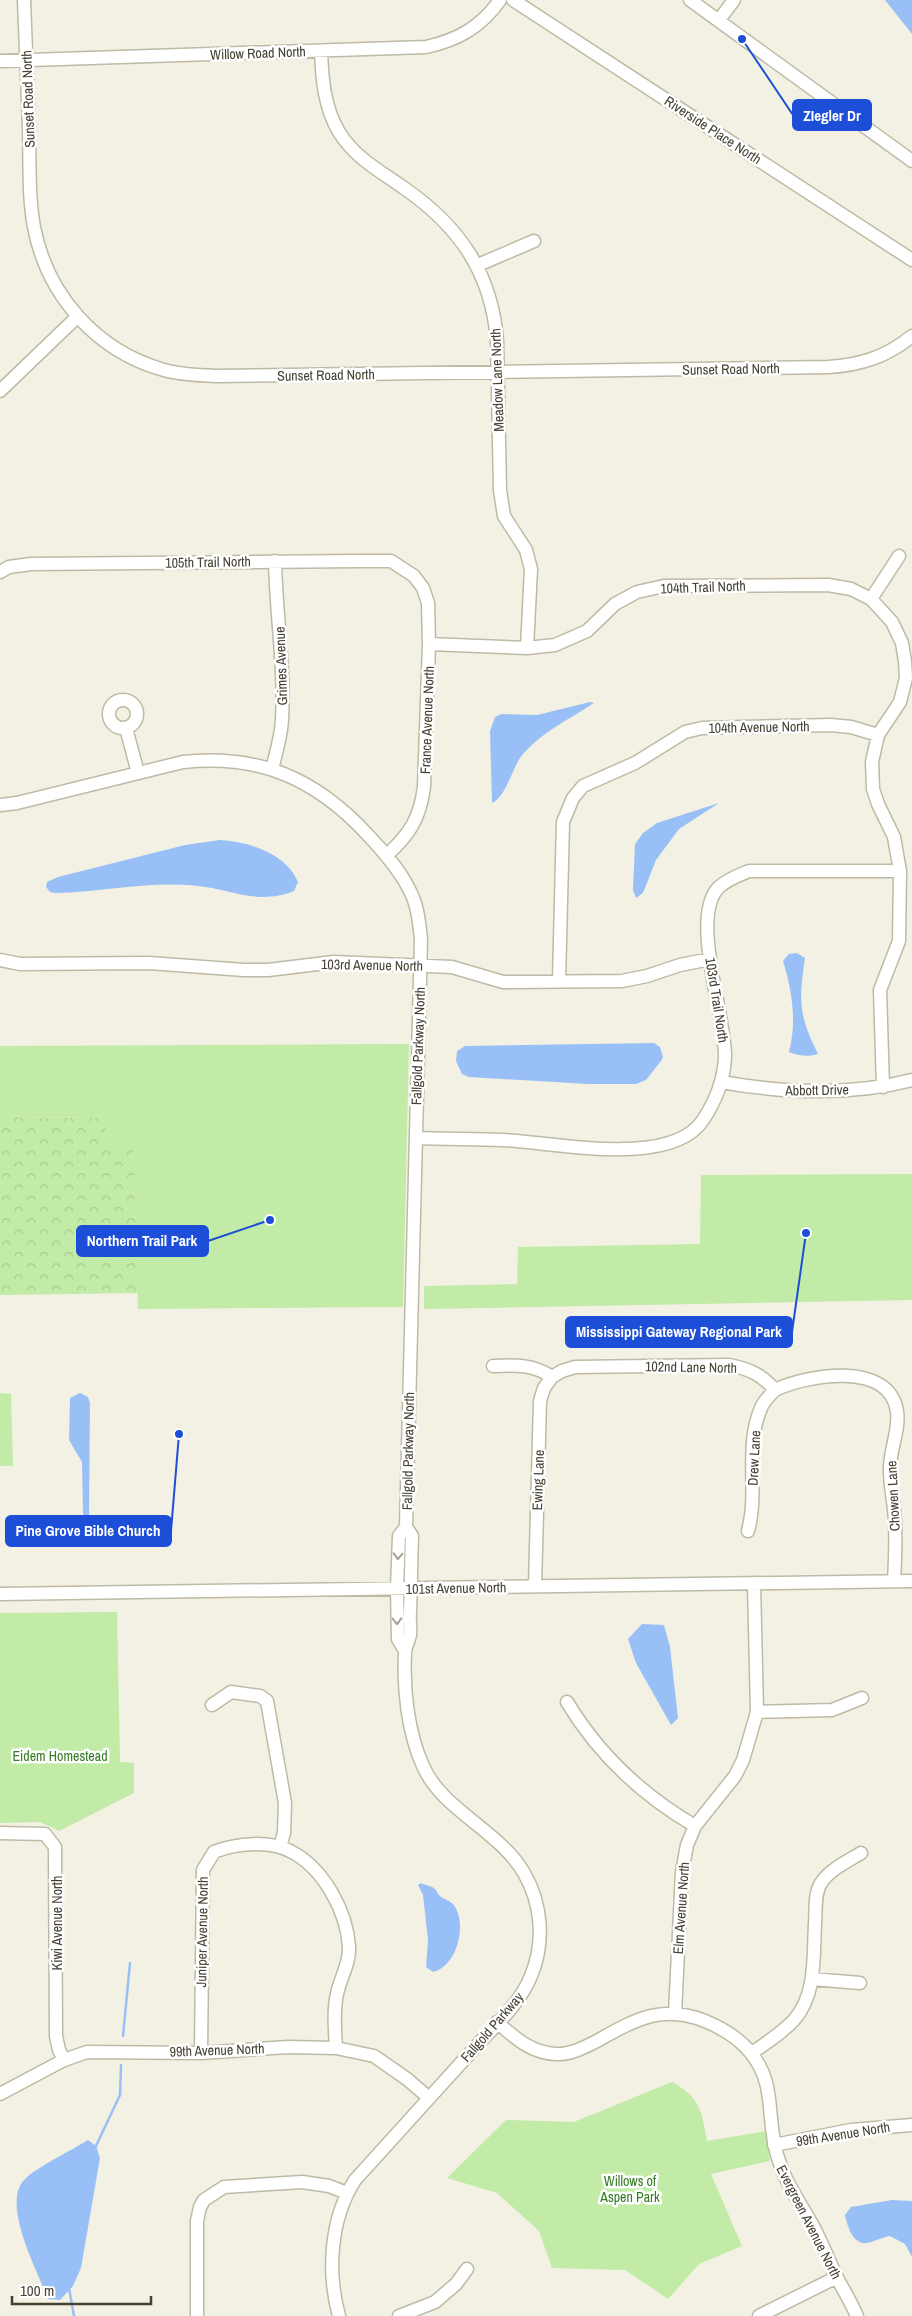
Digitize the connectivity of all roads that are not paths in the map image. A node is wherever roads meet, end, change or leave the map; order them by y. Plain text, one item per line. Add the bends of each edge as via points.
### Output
1 (24, 0) edge
2 (500, 0) edge
3 (513, 0) edge
4 (690, 0) edge
5 (734, 0) edge
6 (719, 20) junction
7 (321, 51) junction
8 (0, 61) edge
9 (26, 61) junction
10 (912, 162) edge
11 (534, 240) dead end
12 (912, 260) edge
13 (478, 265) junction
14 (77, 317) junction
15 (912, 336) edge
16 (498, 372) junction
17 (0, 391) edge
18 (899, 556) dead end
19 (275, 561) junction
20 (0, 572) edge
21 (414, 576) joint
22 (871, 599) junction
23 (429, 644) junction
24 (527, 648) junction
25 (126, 728) dead end
26 (878, 735) junction
27 (272, 769) junction
28 (138, 774) junction
29 (0, 805) edge
30 (387, 855) junction
31 (900, 871) junction
32 (710, 959) junction
33 (0, 960) edge
34 (421, 966) junction
35 (559, 981) junction
36 (912, 1080) edge
37 (721, 1082) junction
38 (883, 1087) junction
39 (416, 1138) junction
40 (493, 1366) dead end
41 (552, 1377) junction
42 (775, 1390) junction
43 (406, 1527) junction
44 (748, 1531) dead end
45 (894, 1581) junction
46 (912, 1581) edge
47 (754, 1584) junction
48 (535, 1586) junction
49 (397, 1588) junction
50 (410, 1588) junction
51 (0, 1594) edge
52 (405, 1651) junction
53 (862, 1698) dead end
54 (567, 1702) dead end
55 (212, 1705) dead end
56 (757, 1712) junction
57 (695, 1826) junction
58 (0, 1833) edge
59 (280, 1847) junction
60 (861, 1853) dead end
61 (812, 1979) junction
62 (860, 1984) dead end
63 (675, 2013) junction
64 (497, 2022) junction
65 (336, 2048) junction
66 (201, 2053) junction
67 (752, 2053) junction
68 (64, 2060) junction
69 (0, 2094) edge
70 (429, 2098) junction
71 (912, 2125) edge
72 (774, 2145) junction
73 (347, 2193) junction
74 (467, 2269) dead end
75 (837, 2277) junction
76 (196, 2316) edge
77 (339, 2316) edge
78 (400, 2316) edge
79 (759, 2316) edge
80 (857, 2316) edge

1 - 9 street, Sunset Road North
2 - 7 street, Willow Road North via 481,23 446,43
3 - 12 street, Riverside Place North
4 - 6 street
5 - 6 street
6 - 10 street
7 - 9 street, Willow Road North
7 - 13 street, Meadow Lane North via 324,93 329,111 348,146 446,222
8 - 9 street, Willow Road North
9 - 14 street, Sunset Road North via 34,226 49,274
11 - 13 street
13 - 16 street, Meadow Lane North via 496,323
14 - 16 street, Sunset Road North via 117,350 164,370 190,375
14 - 17 street
15 - 16 street, Sunset Road North via 876,359 852,365
16 - 24 street, Meadow Lane North via 500,490 504,516 526,550 531,568
18 - 22 street
19 - 20 street, 105th Trail North via 31,564 9,566
19 - 21 street, 105th Trail North via 391,561
19 - 27 street, Grimes Avenue via 282,719
21 - 23 street, France Avenue North via 428,603
22 - 24 street, 104th Trail North via 851,589 828,585 664,586 637,592 615,604 587,631 555,645
22 - 26 street via 892,622 902,643 906,678 900,702
23 - 24 street, 104th Trail North
23 - 30 street, France Avenue North via 422,807 404,840
25 - 28 street
26 - 31 street via 872,762 873,789 894,837
26 - 35 street, 104th Avenue North via 831,725 702,728 685,732 642,760 583,786 573,798 563,822
27 - 28 street, Fallgold Parkway North via 238,761 209,759
27 - 30 street, Fallgold Parkway North via 301,780 326,796
28 - 29 street, Fallgold Parkway North
30 - 34 street, Fallgold Parkway North via 411,892 418,914
31 - 32 street, 103rd Trail North via 766,869 731,878 718,888 710,903 707,918
31 - 38 street via 900,941 880,990
32 - 35 street, 103rd Avenue North via 622,981
32 - 37 street, 103rd Trail North via 723,1031 725,1057
33 - 34 street, 103rd Avenue North via 20,964 149,964 244,970 334,962
34 - 35 street, 103rd Avenue North via 452,968 503,982
34 - 39 street, Fallgold Parkway North
36 - 38 street, Abbott Drive
37 - 38 street, Abbott Drive via 775,1091
37 - 39 street, 103rd Trail North via 701,1123 685,1136 664,1145 605,1150 504,1140
39 - 43 street, Fallgold Parkway North
40 - 41 street via 526,1365
41 - 42 street, 102nd Lane North via 575,1367 729,1365 746,1368 764,1377
41 - 48 street, Ewing Lane via 540,1401
42 - 44 street, Drew Lane via 761,1406 753,1434 753,1515
42 - 45 street, Chowen Lane via 801,1379 858,1377 873,1380 893,1400 897,1410 890,1471 895,1524
43 -> 49 street, Fallgold Parkway North via 399,1536
43 - 50 street, Fallgold Parkway North via 412,1536
45 - 46 street, 101st Avenue North
45 - 47 street, 101st Avenue North
47 - 48 street, 101st Avenue North
47 - 56 street, Elm Avenue North
48 - 50 street, 101st Avenue North
49 - 50 street, 101st Avenue North
49 - 51 street, 101st Avenue North
49 -> 52 street, Fallgold Parkway North via 398,1639
50 - 52 street, Fallgold Parkway North via 410,1636
52 - 64 street, Fallgold Parkway via 408,1708 424,1768 446,1796 513,1856 535,1900 540,1935 538,1956 521,1995
53 - 56 street via 832,1710
54 - 57 street via 583,1729 637,1786 664,1808
55 - 59 street via 231,1692 260,1696 267,1701 285,1803
56 - 57 street, Elm Avenue North via 743,1760 728,1786
57 - 63 street, Elm Avenue North via 687,1845 682,1872
58 - 68 street, Kiwi Avenue North via 45,1834 56,1847 56,2036
59 - 65 street via 301,1858 322,1879 340,1910 348,1935 348,1964 337,1994
59 - 66 street, Juniper Avenue North via 226,1847 214,1852 203,1870
60 - 61 street via 827,1875 818,1888
61 - 62 street
61 - 67 street via 804,2005 795,2019
63 - 64 street, Evergreen Avenue North via 647,2016 586,2047 558,2054 528,2047
63 - 67 street, Evergreen Avenue North via 694,2016 727,2030
64 - 70 street, Fallgold Parkway
65 - 66 street, 99th Avenue North via 266,2048
65 - 70 street, 99th Avenue North via 374,2056
66 - 68 street, 99th Avenue North via 87,2052
67 - 72 street, Evergreen Avenue North via 770,2091
68 - 69 street, 99th Avenue North
70 - 73 street, Fallgold Parkway
71 - 72 street, 99th Avenue North via 851,2130
72 - 75 street, Evergreen Avenue North via 781,2170
73 - 76 street via 302,2182 224,2187 209,2195 200,2207 197,2221
73 - 77 street, Fallgold Parkway via 334,2234 334,2296
74 - 78 street via 456,2284 435,2302
75 - 79 street
75 - 80 street, Evergreen Avenue North

